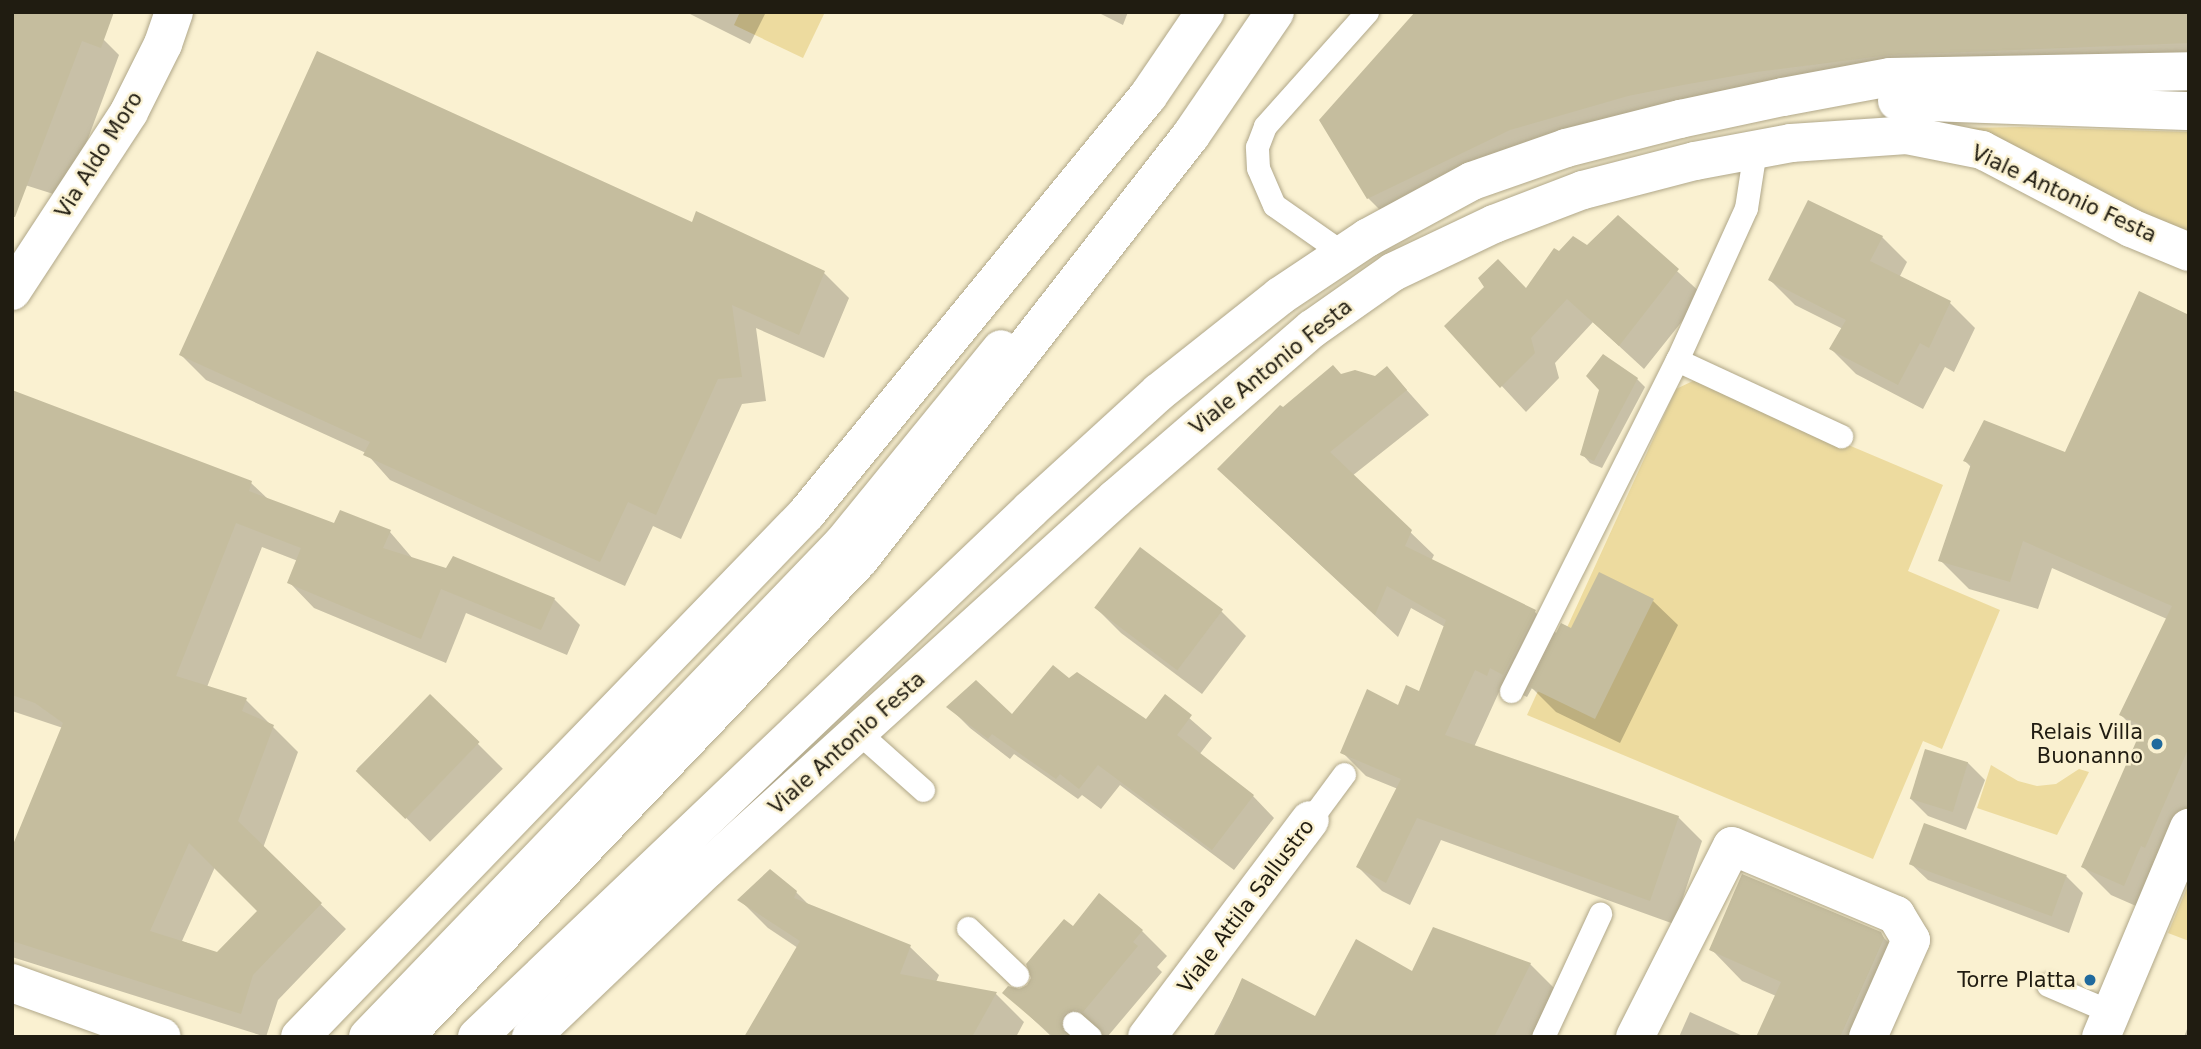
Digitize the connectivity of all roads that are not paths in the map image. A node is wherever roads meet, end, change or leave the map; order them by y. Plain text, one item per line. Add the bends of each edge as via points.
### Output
1 (174, 12) edge
2 (1205, 12) edge
3 (1261, 12) edge
4 (1275, 12) edge
5 (1367, 12) edge
6 (2189, 71) edge
7 (1783, 97) junction
8 (2189, 111) edge
9 (1755, 150) junction
10 (2189, 252) edge
11 (1344, 254) junction
12 (12, 291) edge
13 (1677, 360) junction
14 (1841, 436) dead end
15 (1511, 691) dead end
16 (858, 732) junction
17 (1344, 774) dead end
18 (923, 790) dead end
19 (1310, 820) joint
20 (2189, 828) edge
21 (1600, 914) dead end
22 (968, 928) dead end
23 (1017, 975) dead end
24 (12, 983) edge
25 (2048, 985) dead end
26 (2106, 1024) edge
27 (162, 1037) edge
28 (300, 1037) edge
29 (368, 1037) edge
30 (404, 1037) edge
31 (477, 1037) edge
32 (531, 1037) edge
33 (1147, 1037) edge
34 (1543, 1037) edge
35 (1635, 1037) edge
36 (1868, 1037) edge

1 - 12 main road, Via Aldo Moro via 129,112
2 - 28 main road via 1148,96 807,513
3 - 29 main road via 1184,123 844,542
4 - 30 main road via 1191,135 860,559
5 - 11 lane via 1265,126 1257,147 1258,168 1274,205
6 - 7 main road via 1889,77
7 - 8 main road
7 - 11 main road via 1566,148 1472,181
9 - 10 main road, Viale Antonio Festa via 1907,135 1982,150 2131,228
9 - 13 lane via 1746,208
9 - 16 main road, Viale Antonio Festa via 1583,190 1494,224 1393,272 1281,355
11 - 31 main road via 1280,296 1159,392
13 - 14 lane
13 - 15 lane
16 - 18 lane
16 - 32 main road, Viale Antonio Festa
17 - 19 lane, Viale Attila Sallustro
19 - 33 main road, Viale Attila Sallustro
20 - 26 main road
21 - 34 lane
22 - 23 lane
24 - 27 main road
25 - 26 lane
35 - 36 main road via 1732,846 1896,915 1912,940

